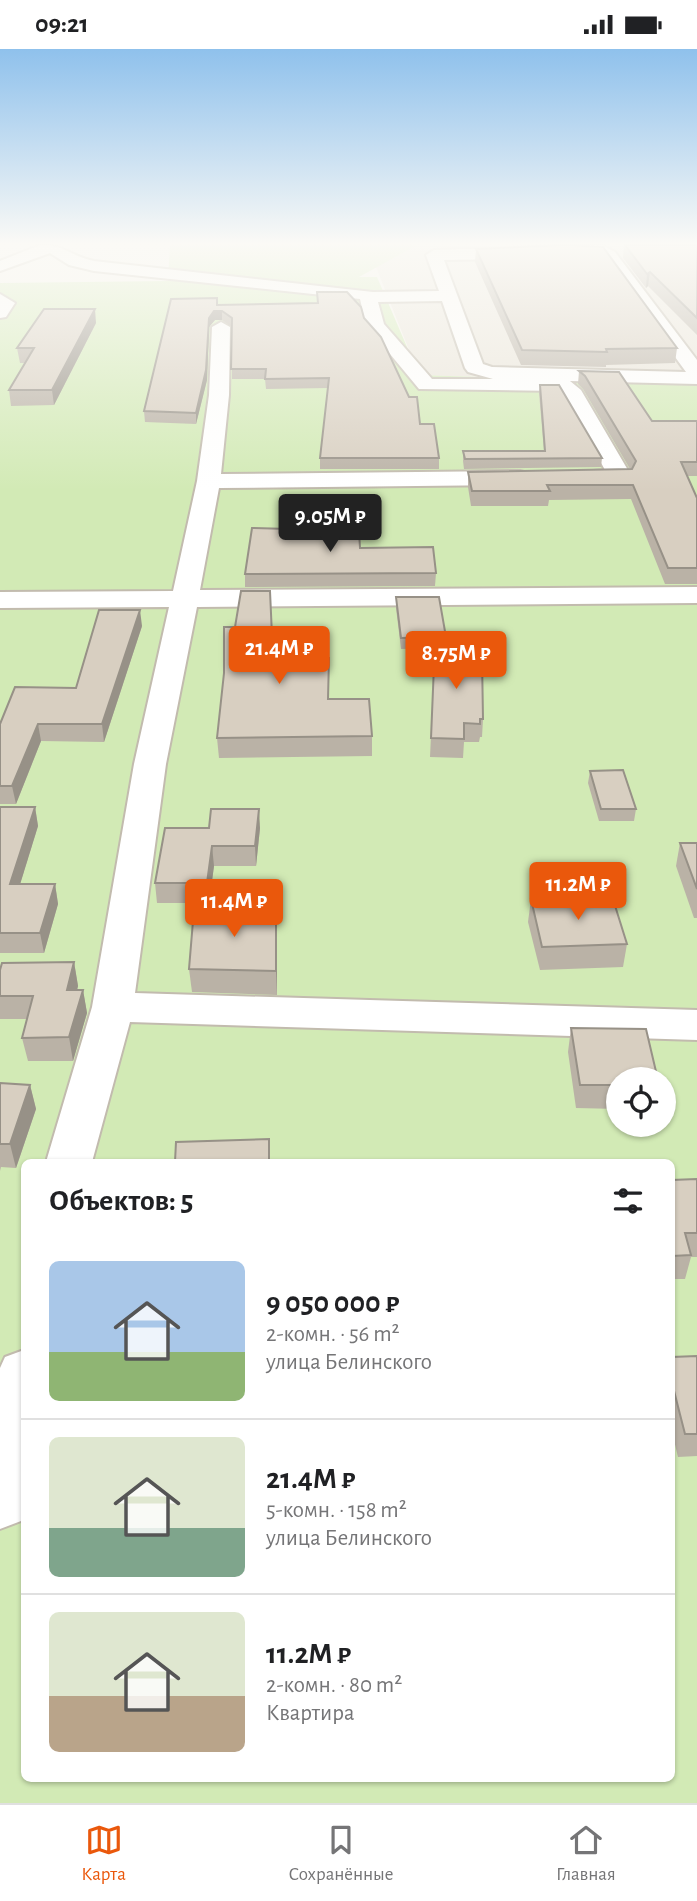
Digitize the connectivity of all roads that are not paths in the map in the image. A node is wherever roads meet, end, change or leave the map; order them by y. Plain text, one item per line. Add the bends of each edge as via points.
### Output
1 (221, 327) dead end
2 (377, 327) edge
3 (460, 327) edge
4 (662, 327) edge
5 (697, 375) edge
6 (563, 385) junction
7 (686, 397) dead end
8 (209, 481) junction
9 (697, 595) edge
10 (184, 597) junction
11 (0, 600) edge
12 (113, 1007) junction
13 (696, 1026) edge
14 (70, 1159) edge
15 (21, 1390) edge
16 (0, 1501) edge

1 - 8 street
2 - 6 street via 426,385
3 - 5 street via 475,368 483,372
4 - 5 street
6 - 7 street
6 - 8 street via 571,390 620,477
8 - 10 street
9 - 10 street
10 - 11 street
10 - 12 street via 150,764
12 - 13 street
12 - 14 street
15 - 16 street

